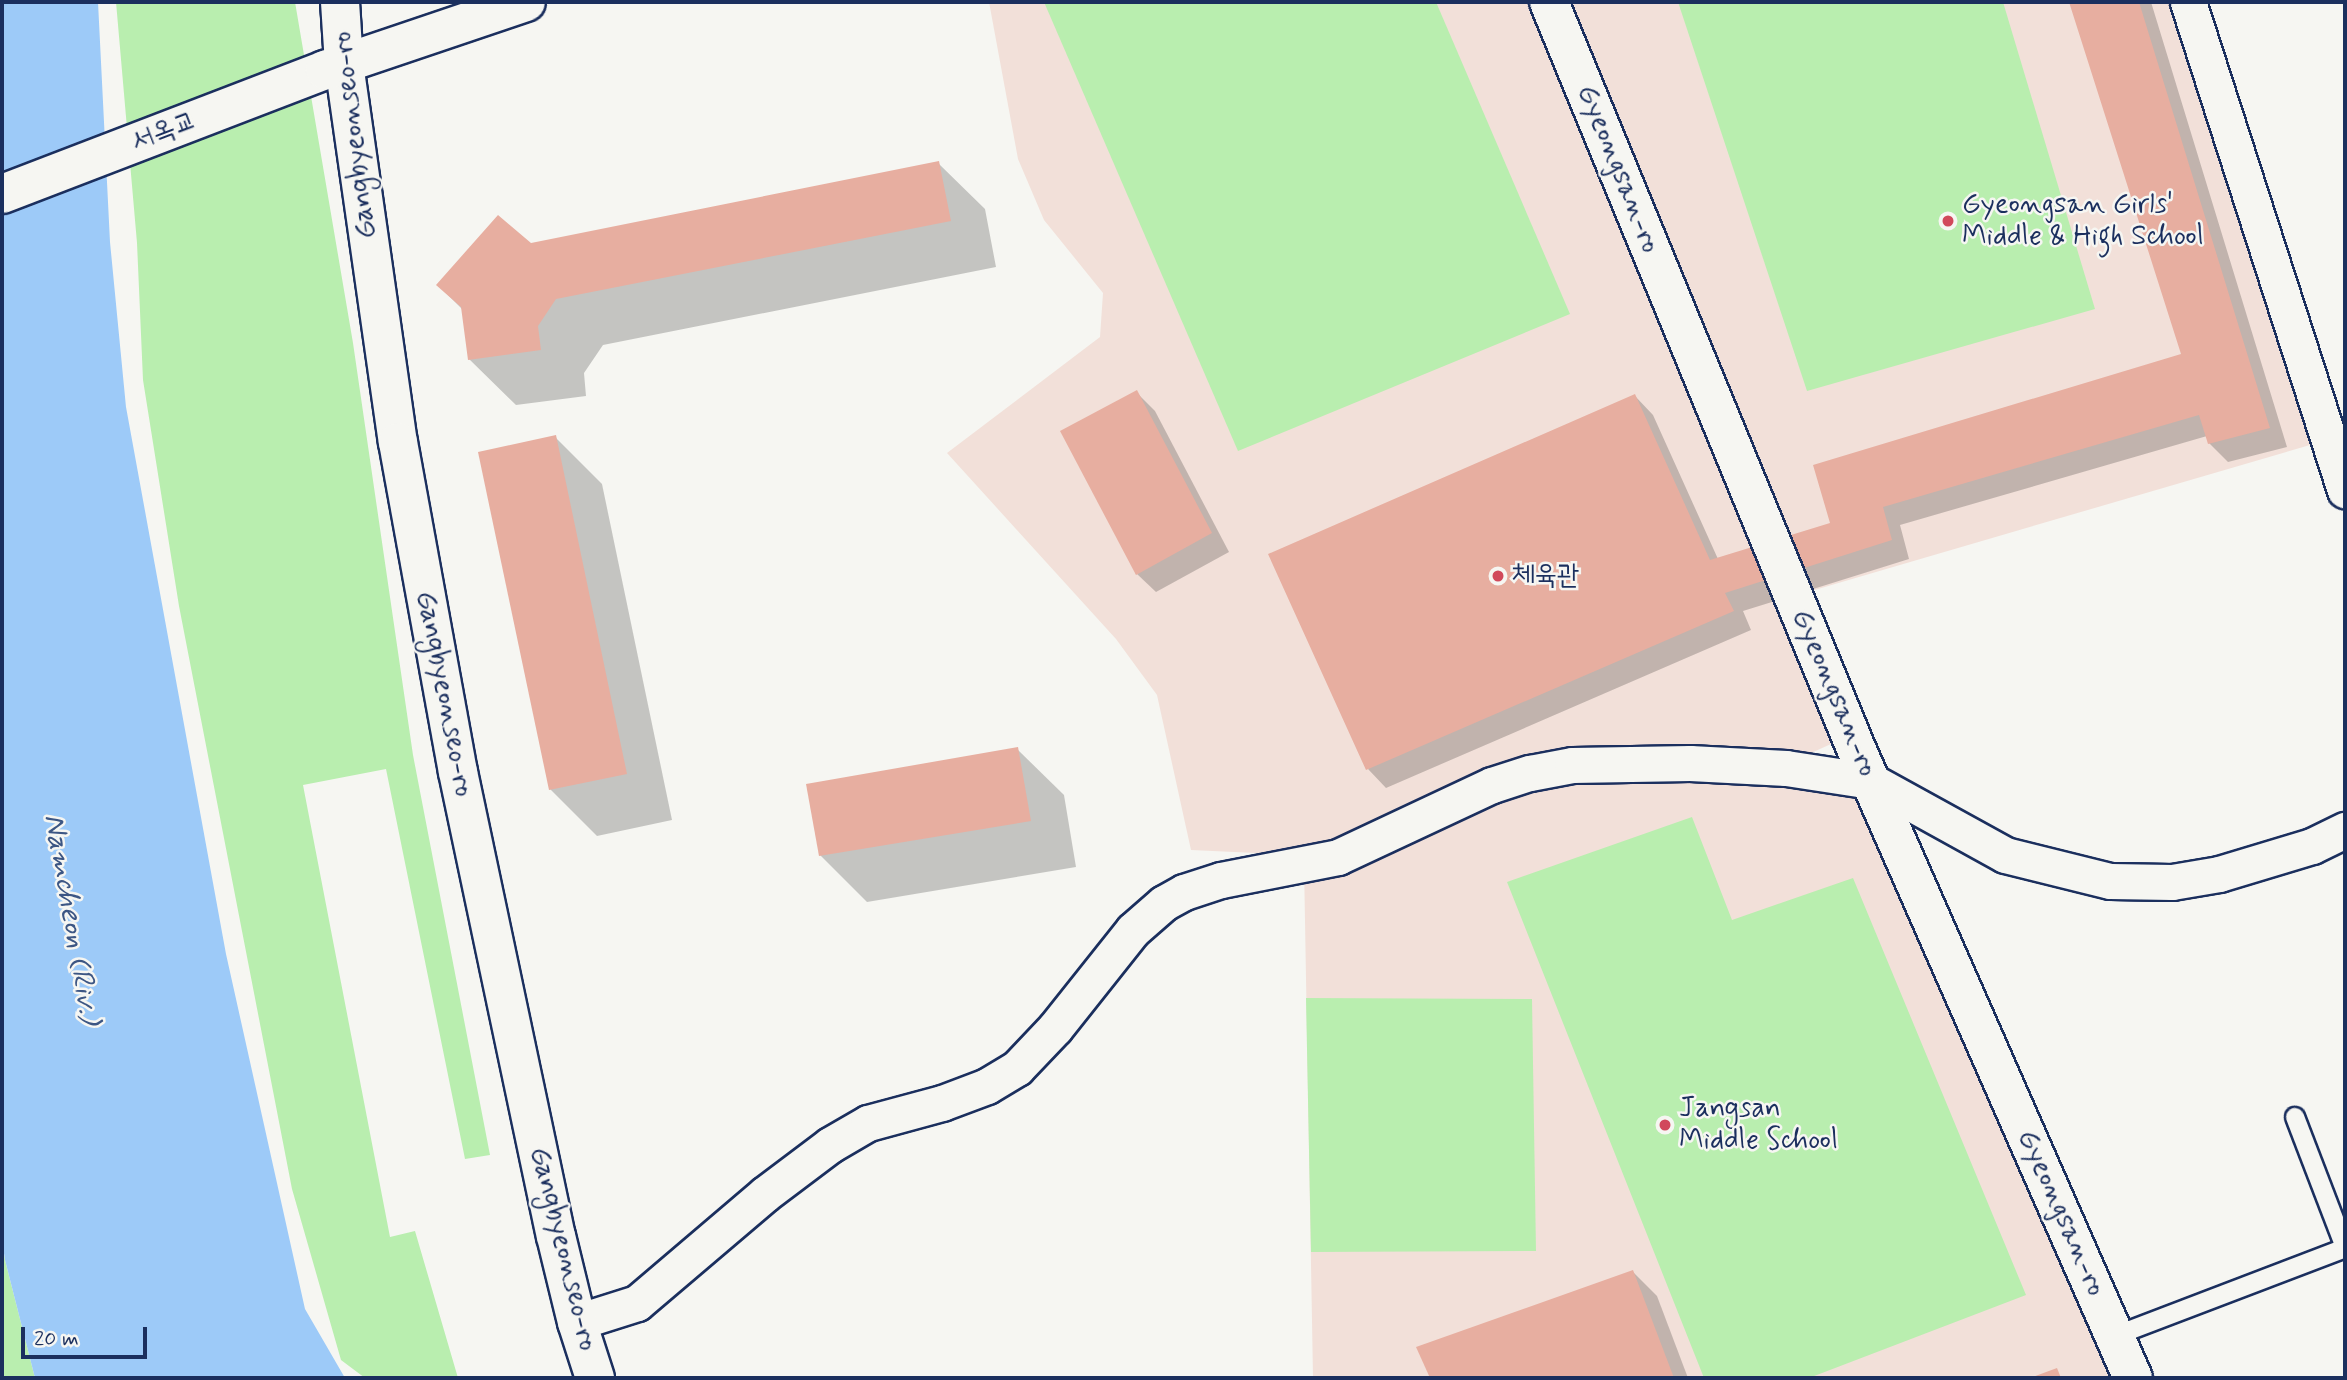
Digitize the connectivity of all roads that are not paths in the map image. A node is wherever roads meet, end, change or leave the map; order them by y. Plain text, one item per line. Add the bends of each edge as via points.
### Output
1 (340, 2) edge
2 (526, 2) edge
3 (1549, 2) edge
4 (2189, 2) edge
5 (335, 67) junction
6 (2, 194) edge
7 (2345, 490) edge
8 (1871, 781) junction
9 (2345, 831) edge
10 (2295, 1117) dead end
11 (2345, 1247) edge
12 (577, 1322) junction
13 (2115, 1336) junction
14 (595, 1378) edge
15 (2133, 1378) edge

1 - 5 street, Gangbyeonseo-ro
2 - 5 street, 서옥교
3 - 8 street, Gyeongsan-ro
4 - 7 street
5 - 6 street, 서옥교
5 - 12 street, Gangbyeonseo-ro via 458,772
8 - 9 street via 2005,855 2110,881 2172,882 2219,874 2312,846
8 - 12 street via 1786,768 1690,763 1572,765 1492,785 1338,857 1221,880 1184,892 1133,930 1017,1068 943,1103 869,1123 830,1145 637,1303
8 - 13 street, Gyeongsan-ro
10 - 11 lane
11 - 13 lane
12 - 14 street, Gangbyeonseo-ro
13 - 15 street, Gyeongsan-ro

